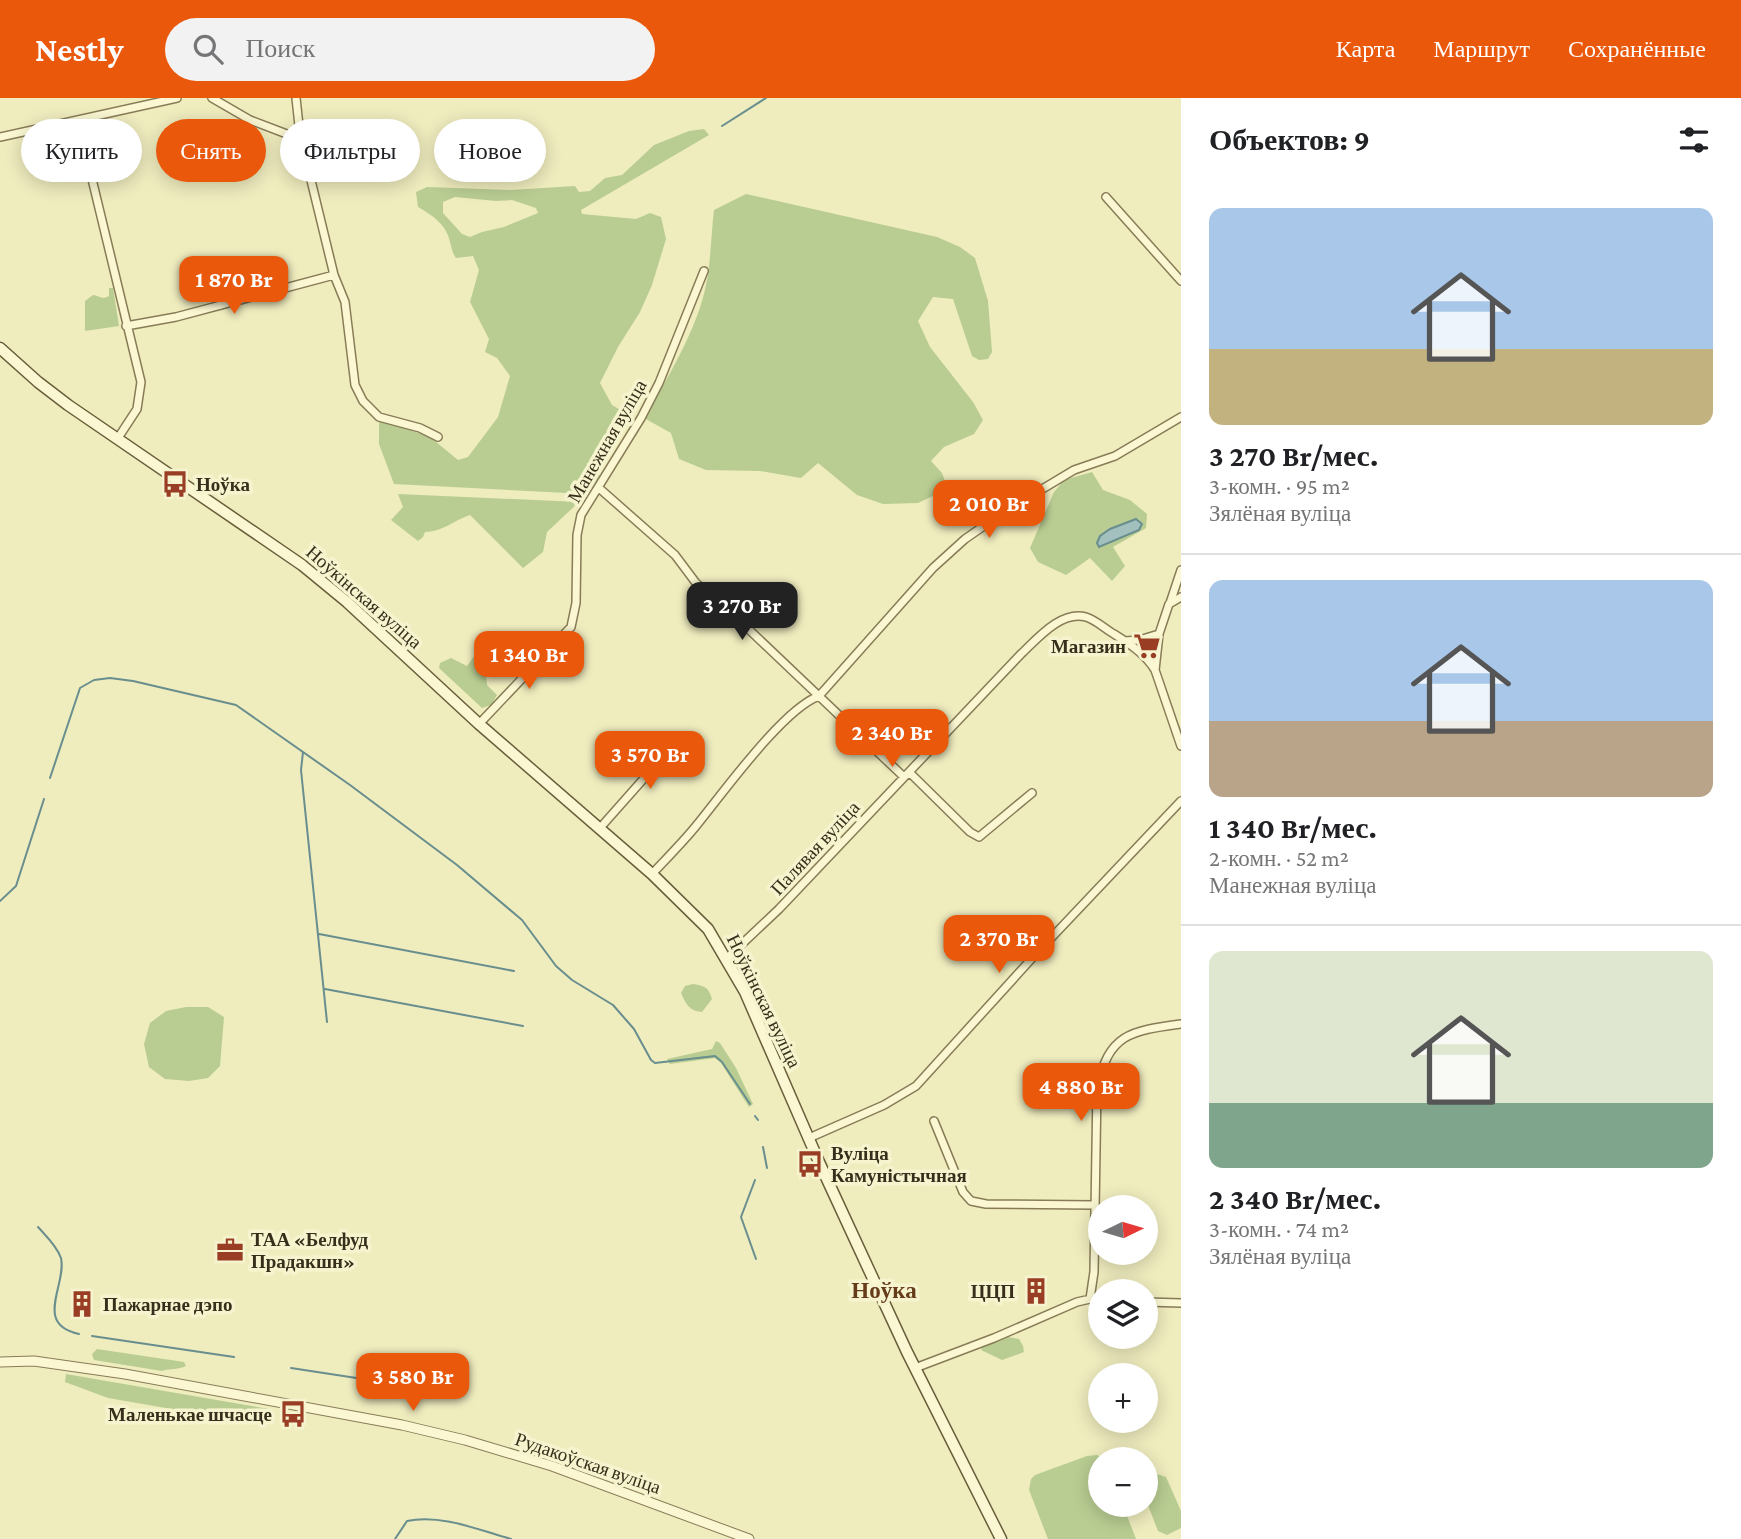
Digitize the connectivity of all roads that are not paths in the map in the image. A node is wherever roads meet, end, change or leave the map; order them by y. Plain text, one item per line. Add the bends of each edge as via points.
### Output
1 (177, 98) edge
2 (212, 98) edge
3 (296, 98) edge
4 (87, 119) edge
5 (298, 119) edge
6 (280, 131) edge
7 (21, 133) edge
8 (0, 137) edge
9 (92, 182) edge
10 (311, 182) edge
11 (1106, 197) dead end
12 (704, 271) dead end
13 (334, 275) junction
14 (1181, 281) edge
15 (126, 326) junction
16 (0, 348) edge
17 (1181, 417) edge
18 (438, 437) dead end
19 (118, 438) junction
20 (599, 488) junction
21 (1181, 569) edge
22 (1181, 597) edge
23 (1169, 604) junction
24 (1158, 634) junction
25 (1125, 641) junction
26 (1155, 670) junction
27 (819, 696) junction
28 (479, 724) junction
29 (684, 740) dead end
30 (1181, 747) edge
31 (907, 774) junction
32 (1032, 793) dead end
33 (1181, 801) edge
34 (600, 828) junction
35 (652, 874) junction
36 (727, 958) junction
37 (1181, 1024) edge
38 (934, 1121) dead end
39 (809, 1138) junction
40 (1094, 1195) edge
41 (1088, 1205) edge
42 (1088, 1299) edge
43 (1158, 1302) edge
44 (1181, 1303) edge
45 (0, 1362) edge
46 (915, 1368) junction
47 (749, 1539) edge
48 (1001, 1539) edge

1 - 4 street
2 - 6 street
3 - 5 street
7 - 8 street
9 - 15 street
10 - 13 street
11 - 14 street
12 - 20 street, Манежная вуліца via 659,383
13 - 15 street
13 - 18 street via 345,302 355,385 363,401 379,417
15 - 19 street via 141,390 137,408
16 - 19 main road, Ноўкінская вуліца via 38,382
17 - 27 street via 1115,456 1074,470 965,539 933,568
19 - 28 main road, Ноўкінская вуліца via 302,565
20 - 27 street
20 - 28 street, Манежная вуліца via 581,515 571,627
21 - 23 street
22 - 23 street
23 - 24 street
24 - 25 street
24 - 26 street
25 - 26 street via 1149,659
25 - 31 street, Палявая вуліца via 1092,620 1065,619 1040,636
26 - 30 street
27 - 31 street
27 - 35 street via 807,701 774,734
28 - 34 main road, Ноўкінская вуліца
29 - 34 street via 639,782
31 - 32 street via 979,837
31 - 36 street, Палявая вуліца
33 - 39 street via 916,1086
34 - 35 main road, Ноўкінская вуліца
35 - 36 main road, Ноўкінская вуліца via 708,929
36 - 39 main road, Ноўкінская вуліца
37 - 40 street via 1128,1036 1102,1064 1097,1088
38 - 41 street via 971,1201
39 - 46 main road, Ноўкінская вуліца
42 - 46 street
43 - 44 street
45 - 47 street, Рудакоўская вуліца via 82,1367 402,1425 552,1466
46 - 48 main road, Ноўкінская вуліца

